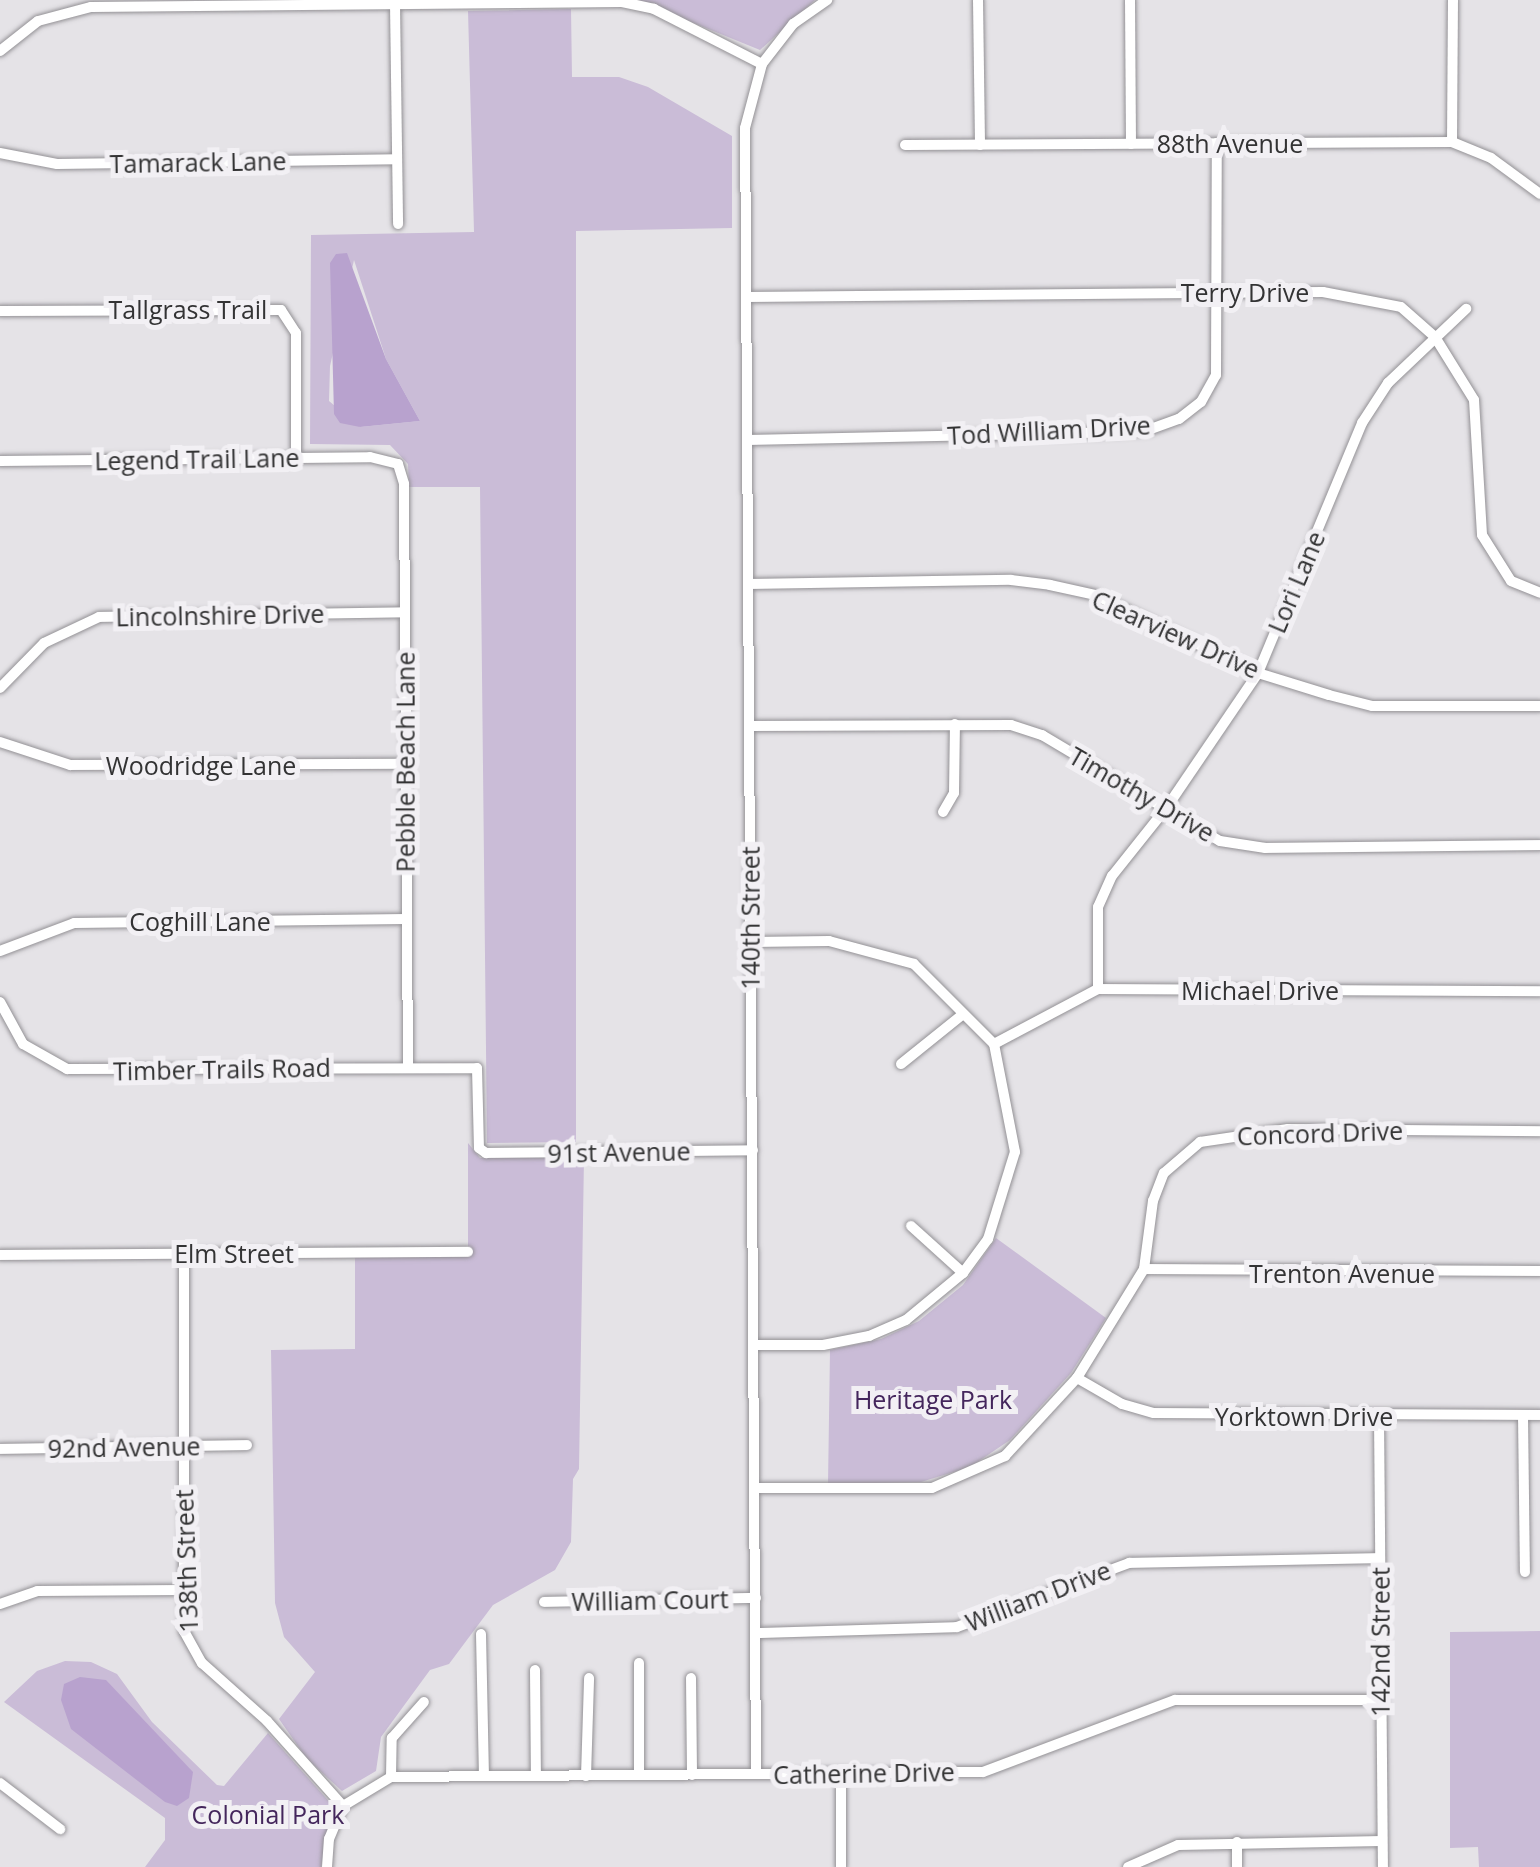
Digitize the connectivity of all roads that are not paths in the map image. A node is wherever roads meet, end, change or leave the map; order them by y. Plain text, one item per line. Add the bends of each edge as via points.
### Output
1 (827, 0) edge
2 (978, 0) edge
3 (1130, 0) edge
4 (1453, 0) edge
5 (395, 4) junction
6 (0, 51) edge
7 (762, 64) junction
8 (1452, 142) junction
9 (1131, 144) junction
10 (1217, 144) junction
11 (905, 145) dead end
12 (980, 145) junction
13 (0, 153) edge
14 (397, 160) junction
15 (1540, 194) edge
16 (398, 224) dead end
17 (1219, 292) junction
18 (746, 297) junction
19 (1466, 309) dead end
20 (0, 311) edge
21 (1435, 337) junction
22 (747, 440) junction
23 (296, 458) junction
24 (0, 461) edge
25 (393, 461) joint
26 (748, 584) junction
27 (1540, 593) edge
28 (404, 612) junction
29 (1258, 672) junction
30 (0, 688) edge
31 (1540, 706) edge
32 (955, 724) junction
33 (749, 726) junction
34 (0, 742) edge
35 (406, 764) junction
36 (1167, 807) junction
37 (943, 812) dead end
38 (1540, 845) edge
39 (406, 919) junction
40 (751, 942) junction
41 (0, 952) edge
42 (1098, 989) junction
43 (1540, 992) edge
44 (0, 1002) edge
45 (962, 1014) junction
46 (994, 1044) junction
47 (902, 1064) dead end
48 (408, 1067) junction
49 (1540, 1130) edge
50 (753, 1150) junction
51 (486, 1153) joint
52 (911, 1226) dead end
53 (468, 1252) dead end
54 (184, 1253) junction
55 (0, 1255) edge
56 (1144, 1269) junction
57 (1540, 1271) edge
58 (963, 1273) junction
59 (755, 1345) junction
60 (1077, 1378) junction
61 (1540, 1414) edge
62 (1523, 1415) junction
63 (1379, 1416) junction
64 (247, 1445) dead end
65 (182, 1447) junction
66 (0, 1448) edge
67 (754, 1488) junction
68 (1380, 1558) junction
69 (1525, 1572) dead end
70 (183, 1590) junction
71 (756, 1598) junction
72 (544, 1602) dead end
73 (0, 1604) edge
74 (756, 1633) junction
75 (481, 1634) dead end
76 (639, 1663) dead end
77 (535, 1670) dead end
78 (590, 1678) dead end
79 (691, 1678) dead end
80 (1381, 1700) junction
81 (424, 1702) dead end
82 (756, 1774) junction
83 (841, 1774) junction
84 (639, 1775) junction
85 (692, 1775) junction
86 (484, 1776) junction
87 (536, 1776) junction
88 (586, 1776) junction
89 (391, 1777) junction
90 (0, 1784) edge
91 (344, 1806) junction
92 (60, 1829) dead end
93 (1382, 1841) junction
94 (1237, 1842) junction
95 (327, 1867) edge
96 (842, 1867) edge
97 (1128, 1867) edge
98 (1237, 1867) edge
99 (1384, 1867) edge

1 - 7 street via 793,24
2 - 12 street
3 - 9 street
4 - 8 street
5 - 6 street via 77,8 38,21
5 - 7 street via 622,2 654,9
5 - 14 street
7 - 18 street, 140th Street via 745,128
8 - 10 street, 88th Avenue
8 - 15 street, 88th Avenue via 1491,158
9 - 10 street, 88th Avenue
9 - 12 street, 88th Avenue
10 - 17 street, Tod William Drive
11 - 12 street, 88th Avenue
13 - 14 street, Tamarack Lane via 57,164
14 - 16 street
17 - 18 street, Terry Drive
17 - 21 street, Terry Drive via 1324,292 1401,307
17 - 22 street, Tod William Drive via 1216,375 1201,402 1148,430
18 - 22 street, 140th Street
19 - 21 street, Lori Lane
20 - 23 street, Tallgrass Trail via 281,310 296,334
21 - 27 street, Terry Drive via 1474,400 1482,535 1511,581
21 - 29 street, Lori Lane via 1388,383 1362,422
22 - 26 street, 140th Street
23 - 24 street, Legend Trail Lane
23 - 25 street, Legend Trail Lane
25 - 28 street, Pebble Beach Lane via 404,484
26 - 29 street, Clearview Drive via 1011,580 1050,586 1094,595
26 - 33 street, 140th Street
28 - 30 street, Lincolnshire Drive via 112,615 54,636
28 - 35 street, Pebble Beach Lane
29 - 31 street, Clearview Drive via 1372,706
29 - 36 street, Lori Lane
32 - 33 street, Timothy Drive
32 - 36 street, Timothy Drive via 1011,724 1042,736
32 - 37 street via 954,792
33 - 40 street, 140th Street
34 - 35 street, Woodridge Lane via 70,765
35 - 39 street, Pebble Beach Lane
36 - 38 street, Timothy Drive via 1220,841 1265,848
36 - 42 street, Lori Lane via 1112,876 1098,906
39 - 41 street, Coghill Lane via 74,922
39 - 48 street, Pebble Beach Lane
40 - 45 street via 829,941 914,964
40 - 50 street, 140th Street
42 - 43 street, Michael Drive
42 - 46 street, Michael Drive
44 - 48 street, Timber Trails Road via 23,1044 67,1069
45 - 46 street
45 - 47 street
46 - 58 street via 1015,1152 988,1239
48 - 51 street, Timber Trails Road via 477,1068 479,1148
49 - 56 street, Concord Drive via 1288,1129 1214,1137 1164,1173 1153,1201
50 - 51 street, 91st Avenue
50 - 59 street, 140th Street
52 - 58 street
53 - 54 street, Elm Street
54 - 55 street, Elm Street
54 - 65 street, 138th Street
56 - 57 street, Trenton Avenue
56 - 60 street, Concord Drive
58 - 59 street via 906,1320 869,1336 824,1345
59 - 67 street, 140th Street
60 - 63 street, Yorktown Drive via 1122,1404 1154,1413
60 - 67 street, Concord Drive via 1005,1456 932,1488
61 - 62 street, Yorktown Drive
62 - 63 street, Yorktown Drive
62 - 69 street
63 - 68 street, 142nd Street
64 - 65 street, 92nd Avenue
65 - 66 street, 92nd Avenue
65 - 70 street, 138th Street
67 - 71 street, 140th Street
68 - 74 street, William Drive via 1129,1562 957,1627
68 - 80 street, 142nd Street
70 - 73 street via 38,1590
70 - 91 street, 138th Street via 184,1631 194,1653
71 - 72 street, William Court
71 - 74 street, 140th Street
74 - 82 street, 140th Street
75 - 86 street
76 - 84 street
77 - 87 street
78 - 88 street
79 - 85 street
80 - 83 street, Catherine Drive via 1175,1700 996,1769
80 - 93 street, 142nd Street
81 - 89 street via 392,1738
82 - 83 street, Catherine Drive
82 - 85 street, Catherine Drive
83 - 96 street
84 - 85 street, Catherine Drive
84 - 88 street, Catherine Drive
86 - 87 street, Catherine Drive
86 - 89 street, Catherine Drive
87 - 88 street, Catherine Drive
89 - 91 street
90 - 92 street
91 - 95 street via 329,1838
93 - 94 street
93 - 99 street, 142nd Street
94 - 97 street via 1178,1845
94 - 98 street

